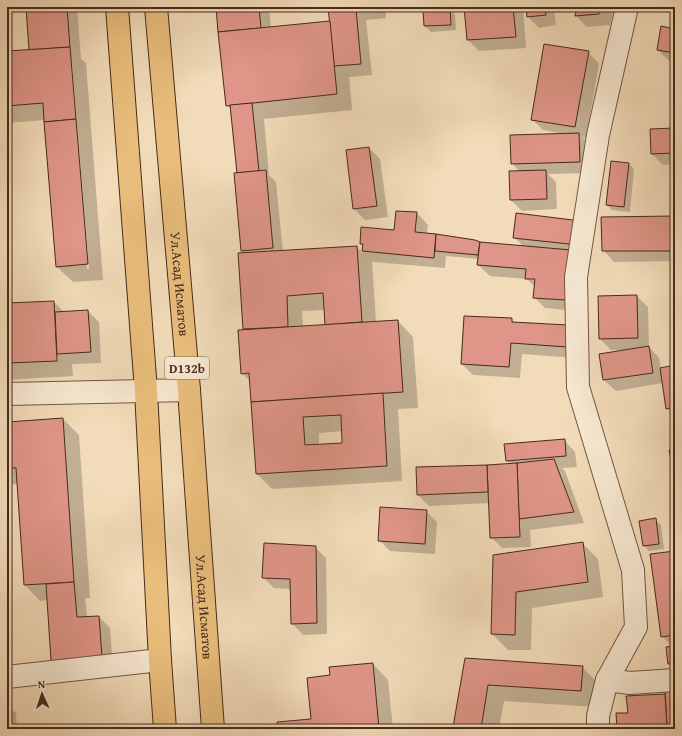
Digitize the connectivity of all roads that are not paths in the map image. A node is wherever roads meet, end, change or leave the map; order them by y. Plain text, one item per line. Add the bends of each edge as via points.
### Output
1 (118, 7) edge
2 (156, 7) edge
3 (627, 7) edge
4 (189, 390) junction
5 (146, 391) junction
6 (7, 394) edge
7 (160, 660) junction
8 (7, 677) edge
9 (607, 680) junction
10 (675, 680) edge
11 (165, 729) edge
12 (213, 729) edge
13 (598, 729) edge

1 - 5 main road, D132b
2 - 4 main road, Ул.Асад Исматов / D132b
3 - 9 street via 598,135 576,277 578,387 633,570 636,627
4 - 5 street
4 - 12 main road, Ул.Асад Исматов / D132b
5 - 6 street
5 - 7 main road, D132b
7 - 8 street
7 - 11 main road, D132b
9 - 10 street via 630,683
9 - 13 street via 598,716

